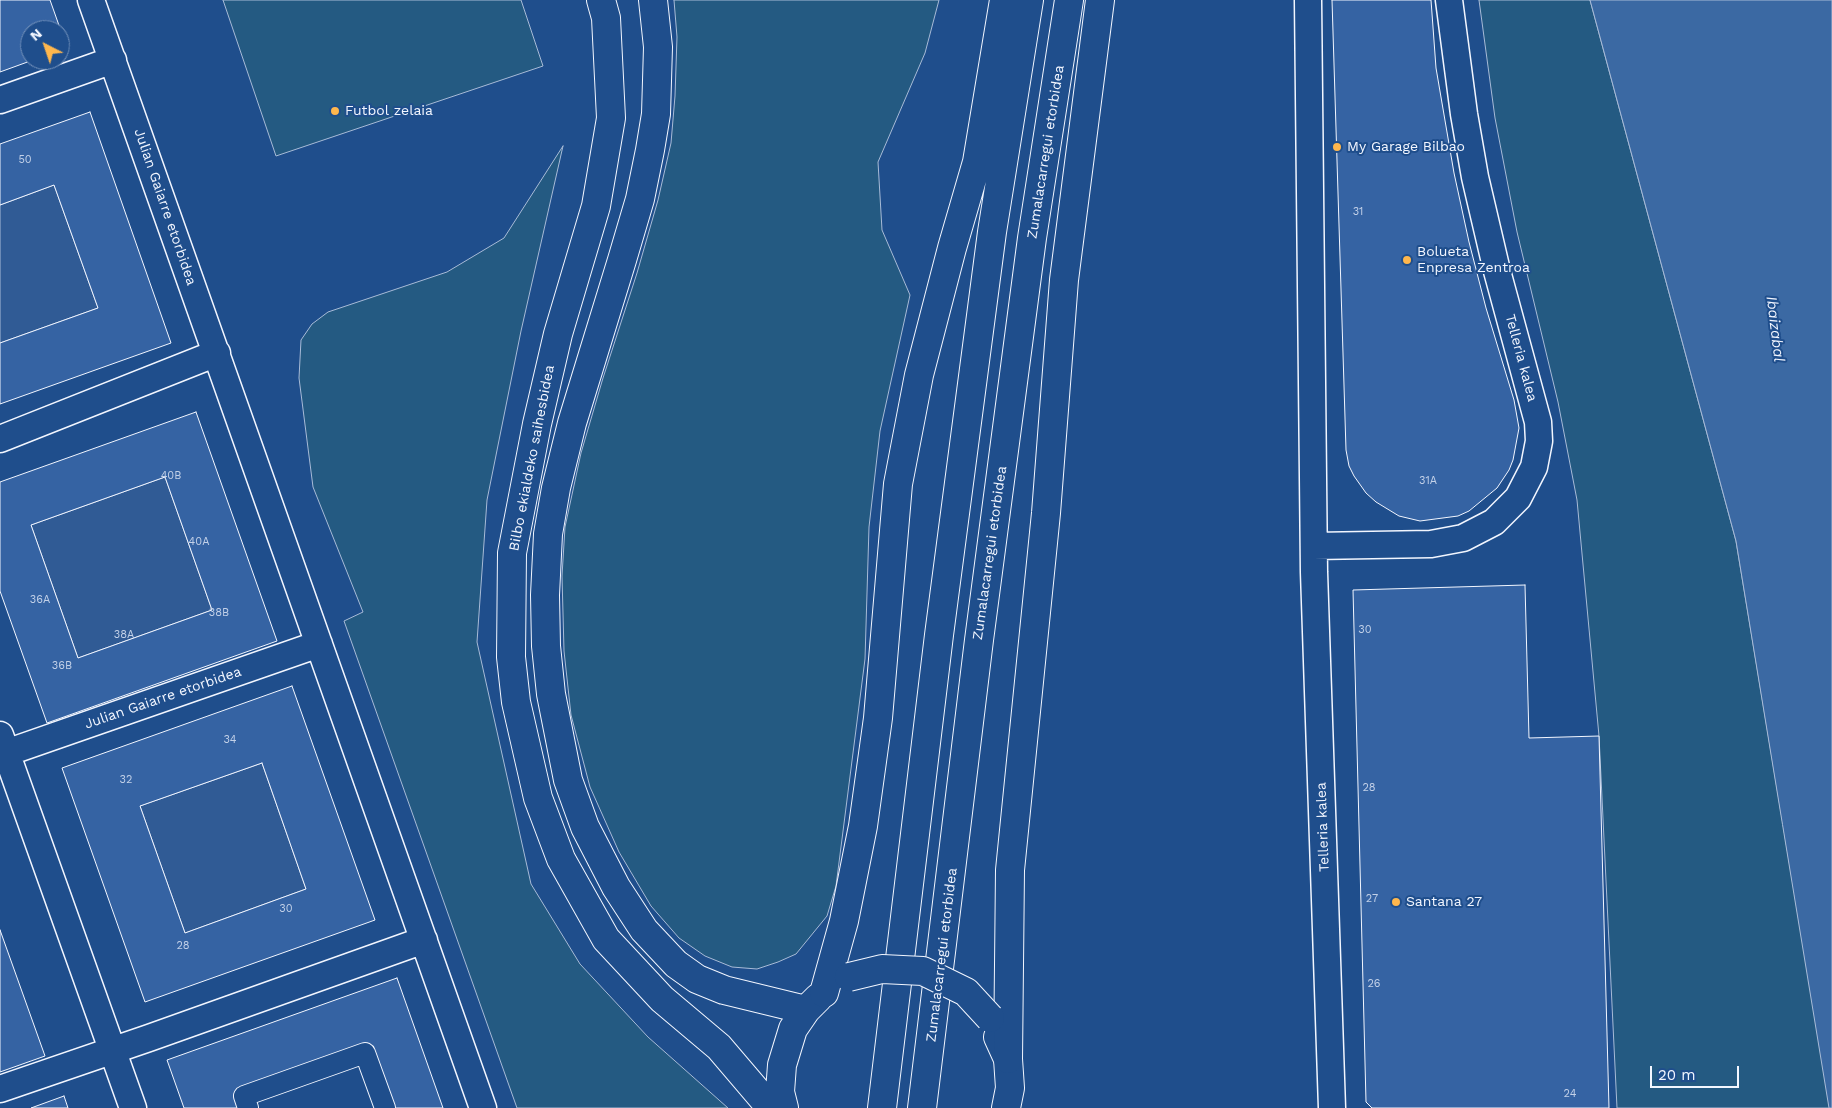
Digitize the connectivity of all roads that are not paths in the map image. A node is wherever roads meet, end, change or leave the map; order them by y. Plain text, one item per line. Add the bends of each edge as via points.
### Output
1 (91, 0) edge
2 (601, 0) edge
3 (653, 0) edge
4 (1004, 0) edge
5 (1029, 0) edge
6 (1069, 0) edge
7 (1100, 0) edge
8 (1308, 0) edge
9 (1449, 0) edge
10 (113, 60) junction
11 (0, 100) edge
12 (217, 353) junction
13 (0, 438) edge
14 (1314, 546) junction
15 (320, 644) junction
16 (2, 747) edge
17 (424, 940) junction
18 (815, 1001) junction
19 (114, 1050) junction
20 (1008, 1059) junction
21 (0, 1089) edge
22 (1011, 1101) edge
23 (133, 1108) edge
24 (248, 1108) edge
25 (385, 1108) edge
26 (483, 1108) edge
27 (771, 1108) edge
28 (784, 1108) edge
29 (882, 1108) edge
30 (922, 1108) edge
31 (1332, 1108) edge

1 - 10 street, Julian Gaiarre etorbidea
2 - 27 main road, Bilbo ekialdeko saihesbidea via 606,18 611,118 596,206 558,334 512,553 512,657 516,702 538,798 561,859 606,939 662,999 719,1047
3 - 18 main road via 658,46 656,114 650,150 640,199 572,423 548,534 545,603 551,694 568,780 585,828 616,887 644,930 676,964 697,979 724,990
4 - 18 main road via 977,162 918,375 898,484 878,718 863,826 844,921
5 - 29 main road via 992,232
6 - 30 main road, Zumalacarregui etorbidea via 1031,248 980,630
7 - 20 main road via 1064,280 1046,513 1010,870
8 - 14 street, Telleria kalea
9 - 14 street, Telleria kalea via 1475,176 1538,422 1539,441 1534,467 1518,498 1494,522 1463,538 1431,544
10 - 11 street
10 - 12 street, Julian Gaiarre etorbidea
12 - 13 street
12 - 15 street, Julian Gaiarre etorbidea
14 - 31 street, Telleria kalea
15 - 16 street, Julian Gaiarre etorbidea
15 - 17 street, Julian Gaiarre etorbidea
16 - 19 street, Julian Gaiarre etorbidea
17 - 19 street
17 - 26 street, Julian Gaiarre etorbidea
18 - 20 main road, bridge via 849,977 882,968 923,971 966,992 990,1018
18 - 28 main road via 793,1029 782,1065 780,1092
19 - 21 street
19 - 23 street, Julian Gaiarre etorbidea
20 - 22 main road
24 - 25 street via 244,1096 365,1053

